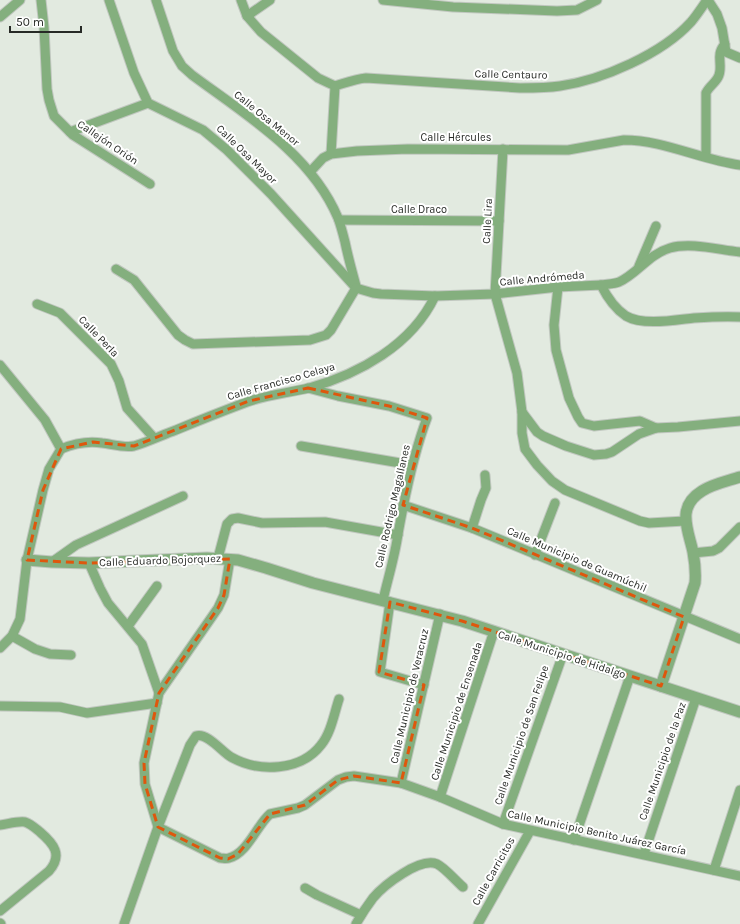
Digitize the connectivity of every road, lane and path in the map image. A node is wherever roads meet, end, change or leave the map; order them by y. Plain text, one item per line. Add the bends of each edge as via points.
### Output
1 (20, 0) edge
2 (41, 0) edge
3 (109, 0) edge
4 (156, 0) edge
5 (241, 0) edge
6 (270, 0) edge
7 (383, 0) edge
8 (598, 0) edge
9 (708, 0) edge
10 (247, 16) junction
11 (0, 17) edge
12 (724, 44) junction
13 (740, 58) edge
14 (335, 86) junction
15 (148, 103) junction
16 (70, 132) junction
17 (503, 149) junction
18 (331, 154) junction
19 (706, 156) junction
20 (740, 165) edge
21 (310, 172) junction
22 (150, 184) dead end
23 (339, 220) junction
24 (499, 222) junction
25 (656, 226) dead end
26 (740, 252) edge
27 (638, 267) junction
28 (116, 269) dead end
29 (601, 285) junction
30 (558, 287) junction
31 (356, 288) junction
32 (495, 294) junction
33 (435, 296) junction
34 (37, 304) dead end
35 (740, 317) edge
36 (0, 365) edge
37 (308, 388) junction
38 (522, 412) junction
39 (740, 421) edge
40 (656, 428) junction
41 (154, 438) junction
42 (301, 446) dead end
43 (61, 450) junction
44 (412, 465) junction
45 (485, 475) dead end
46 (740, 477) edge
47 (183, 496) dead end
48 (555, 503) dead end
49 (402, 505) junction
50 (685, 521) junction
51 (740, 527) edge
52 (472, 528) junction
53 (398, 535) junction
54 (693, 553) junction
55 (535, 554) junction
56 (224, 558) junction
57 (27, 560) junction
58 (52, 562) junction
59 (89, 562) junction
60 (157, 586) dead end
61 (387, 601) junction
62 (440, 614) junction
63 (684, 617) junction
64 (128, 626) junction
65 (494, 631) junction
66 (12, 636) junction
67 (740, 639) edge
68 (0, 648) edge
69 (563, 654) junction
70 (71, 655) dead end
71 (630, 676) junction
72 (424, 684) junction
73 (661, 686) junction
74 (159, 693) junction
75 (696, 698) junction
76 (339, 699) dead end
77 (157, 704) junction
78 (0, 706) edge
79 (740, 712) edge
80 (401, 783) junction
81 (740, 790) edge
82 (440, 797) junction
83 (502, 824) junction
84 (0, 825) edge
85 (158, 827) junction
86 (530, 831) junction
87 (574, 840) junction
88 (644, 854) junction
89 (714, 870) junction
90 (740, 876) edge
91 (463, 887) dead end
92 (305, 888) dead end
93 (0, 912) edge
94 (361, 915) junction
95 (124, 924) edge
96 (356, 924) edge
97 (478, 924) edge

1 - 11 street
2 - 16 street, Callejón Orión via 49,100 54,116
3 - 15 street via 134,72
4 - 21 street, Calle Osa Menor via 173,51 182,66 277,139
5 - 10 street
6 - 10 street
7 - 8 street via 453,7 557,11 577,10
9 - 12 street via 717,14
9 - 14 street, Calle Centauro via 691,22 655,50 594,78 562,86 520,88 366,78
10 - 14 street via 290,57 318,78
12 - 13 street via 726,52
12 - 19 street via 720,52 719,77 706,93
14 - 18 street
15 - 16 street
15 - 31 street, Calle Osa Mayor via 203,130 227,150 276,199
16 - 22 street, Callejón Orión
17 - 18 street, Calle Hércules via 408,149
17 - 19 street, Calle Hércules via 568,150 624,140 645,142
17 - 24 street, Calle Lira
18 - 21 street
19 - 20 street, Calle Hércules
21 - 23 street, Calle Osa Menor via 322,187
23 - 24 street, Calle Draco
23 - 31 street, Calle Osa Menor
24 - 32 street, Calle Lira
25 - 27 street
26 - 27 street via 698,247 670,248
27 - 29 street via 619,282
28 - 31 street via 134,280 178,335 193,344 318,338 331,330
29 - 30 street, Calle Andrómeda
29 - 35 street, Calle Andrómeda via 609,300 627,316 636,320
30 - 32 street, Calle Andrómeda
30 - 40 street via 554,324 556,350 569,398 578,417 582,422 594,426 640,421
31 - 33 street, Calle Andrómeda via 373,294
32 - 33 street, Calle Andrómeda
32 - 38 street, Calle Lira via 517,373
33 - 37 street, Calle Francisco Celaya via 429,309 398,343 361,368
34 - 41 street, Calle Perla via 60,313 111,364 127,408
36 - 43 street via 45,420
37 - 41 street, Calle Francisco Celaya via 249,402
37 - 44 street, Calle Rodrigo Magallanes via 389,406 427,418
38 - 40 street via 543,436 594,455 612,452 639,434
38 - 50 street, Calle Lira via 525,449 552,481 565,490 640,521
39 - 40 street
41 - 43 street, Calle Francisco Celaya via 128,447 93,442
42 - 44 street
43 - 57 street via 49,469
44 - 49 street, Calle Rodrigo Magallanes
45 - 52 street via 486,488
46 - 50 street via 701,491 690,503
47 - 58 street via 76,545
48 - 55 street
49 - 52 street, Calle Municipio de Guamúchil
49 - 53 street, Calle Rodrigo Magallanes
50 - 54 street
51 - 54 street via 719,548
52 - 55 street, Calle Municipio de Guamúchil
53 - 56 street via 325,522 262,522 238,518 227,524
53 - 61 street, Calle Rodrigo Magallanes
54 - 63 street via 696,574
55 - 63 street, Calle Municipio de Guamúchil
56 - 59 street, Calle Eduardo Bojorquez
56 - 61 street, Calle Eduardo Bojorquez
56 - 74 street via 224,595 218,608
57 - 58 street, Calle Eduardo Bojorquez
57 - 66 street via 20,619
58 - 59 street, Calle Eduardo Bojorquez
59 - 64 street via 108,603
60 - 64 street
61 - 62 street, Calle Municipio de Hidalgo
61 - 72 street, Calle Rodrigo Magallanes via 380,672
62 - 65 street, Calle Municipio de Hidalgo
62 - 72 street, Calle Municipio de Veracruz
63 - 67 street, Calle Municipio de Guamúchil
63 - 73 street
64 - 74 street via 142,644
65 - 69 street, Calle Municipio de Hidalgo
65 - 82 street, Calle Municipio de Ensenada
66 - 68 street
66 - 70 street via 50,654
69 - 71 street, Calle Municipio de Hidalgo
69 - 83 street, Calle Municipio de San Felipe
71 - 73 street, Calle Municipio de Hidalgo
71 - 87 street
72 - 80 street, Calle Municipio de Veracruz
73 - 75 street, Calle Municipio de Hidalgo
74 - 77 street
75 - 79 street, Calle Municipio de Hidalgo
75 - 88 street, Calle Municipio de la Paz
76 - 85 street via 327,736 321,745 301,761 286,766 244,763 230,757 202,735 196,736 190,745
77 - 78 street via 87,713 60,707
77 - 85 street via 146,748 144,773
80 - 82 street, Calle Municipio Benito Juárez García
80 - 85 street, Calle Municipio Benito Juárez García via 354,776 338,780 305,805 270,814 238,854 228,859 220,858
81 - 89 street
82 - 83 street, Calle Municipio Benito Juárez García
83 - 86 street, Calle Municipio Benito Juárez García
84 - 93 street via 16,822 30,824 50,840 56,855 55,864 49,871
85 - 95 street
86 - 87 street, Calle Municipio Benito Juárez García
86 - 97 street, Calle Carricitos
87 - 88 street, Calle Municipio Benito Juárez García
88 - 89 street, Calle Municipio Benito Juárez García
89 - 90 street, Calle Municipio Benito Juárez García
91 - 94 street via 438,864 425,864 402,874 389,884 373,898
92 - 94 street
94 - 96 street

